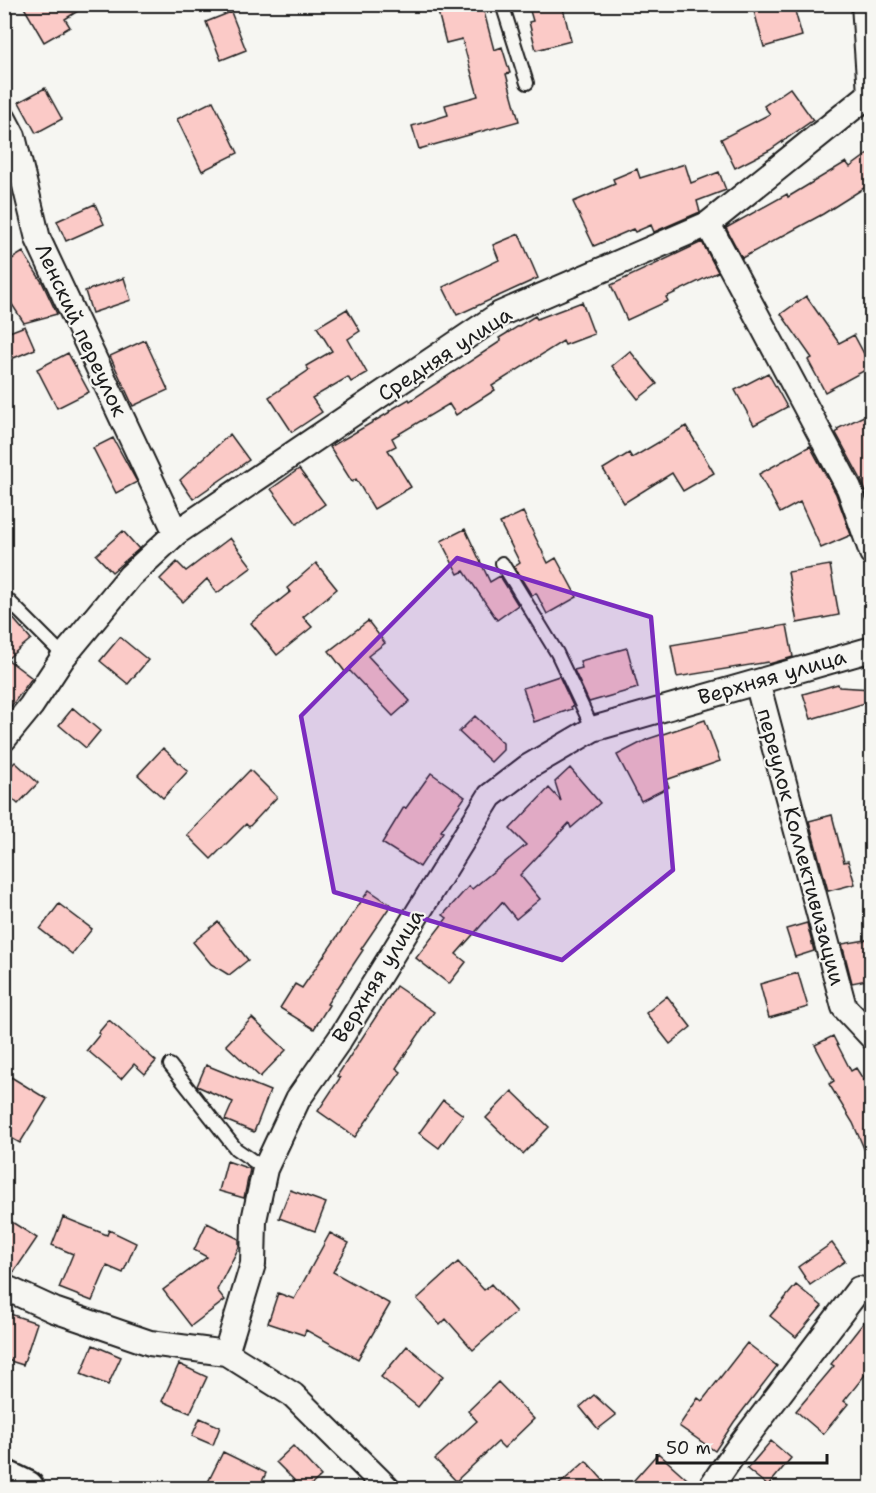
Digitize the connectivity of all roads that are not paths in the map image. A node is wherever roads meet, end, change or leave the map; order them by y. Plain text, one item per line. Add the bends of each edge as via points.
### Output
1 (502, 4) edge
2 (864, 4) edge
3 (527, 83) dead end
4 (4, 119) edge
5 (708, 224) junction
6 (176, 533) junction
7 (872, 553) edge
8 (502, 563) dead end
9 (4, 596) edge
10 (872, 649) edge
11 (64, 656) junction
12 (757, 682) junction
13 (592, 729) junction
14 (4, 739) edge
15 (872, 1038) edge
16 (170, 1065) dead end
17 (265, 1169) junction
18 (4, 1287) edge
19 (859, 1289) dead end
20 (226, 1353) junction
21 (4, 1477) edge
22 (27, 1488) edge
23 (387, 1488) edge
24 (710, 1488) edge

1 - 3 lane
2 - 5 street, Средняя улица via 870,94
4 - 6 street, Ленский переулок via 13,136 38,239
5 - 6 street, Средняя улица via 500,314
5 - 7 street via 849,488
6 - 11 street, Средняя улица via 130,576
8 - 13 lane via 557,653
9 - 11 lane
10 - 12 street, Верхняя улица
11 - 14 street, Средняя улица
12 - 13 street, Верхняя улица
12 - 15 street, переулок Коллективизации via 844,1007
13 - 17 street, Верхняя улица via 528,766 490,796 340,1039 298,1099
16 - 17 lane via 236,1149
17 - 20 street, Верхняя улица via 254,1220 253,1264
18 - 20 street via 54,1310 150,1343
19 - 24 street
20 - 23 street via 293,1395
21 - 22 highway

